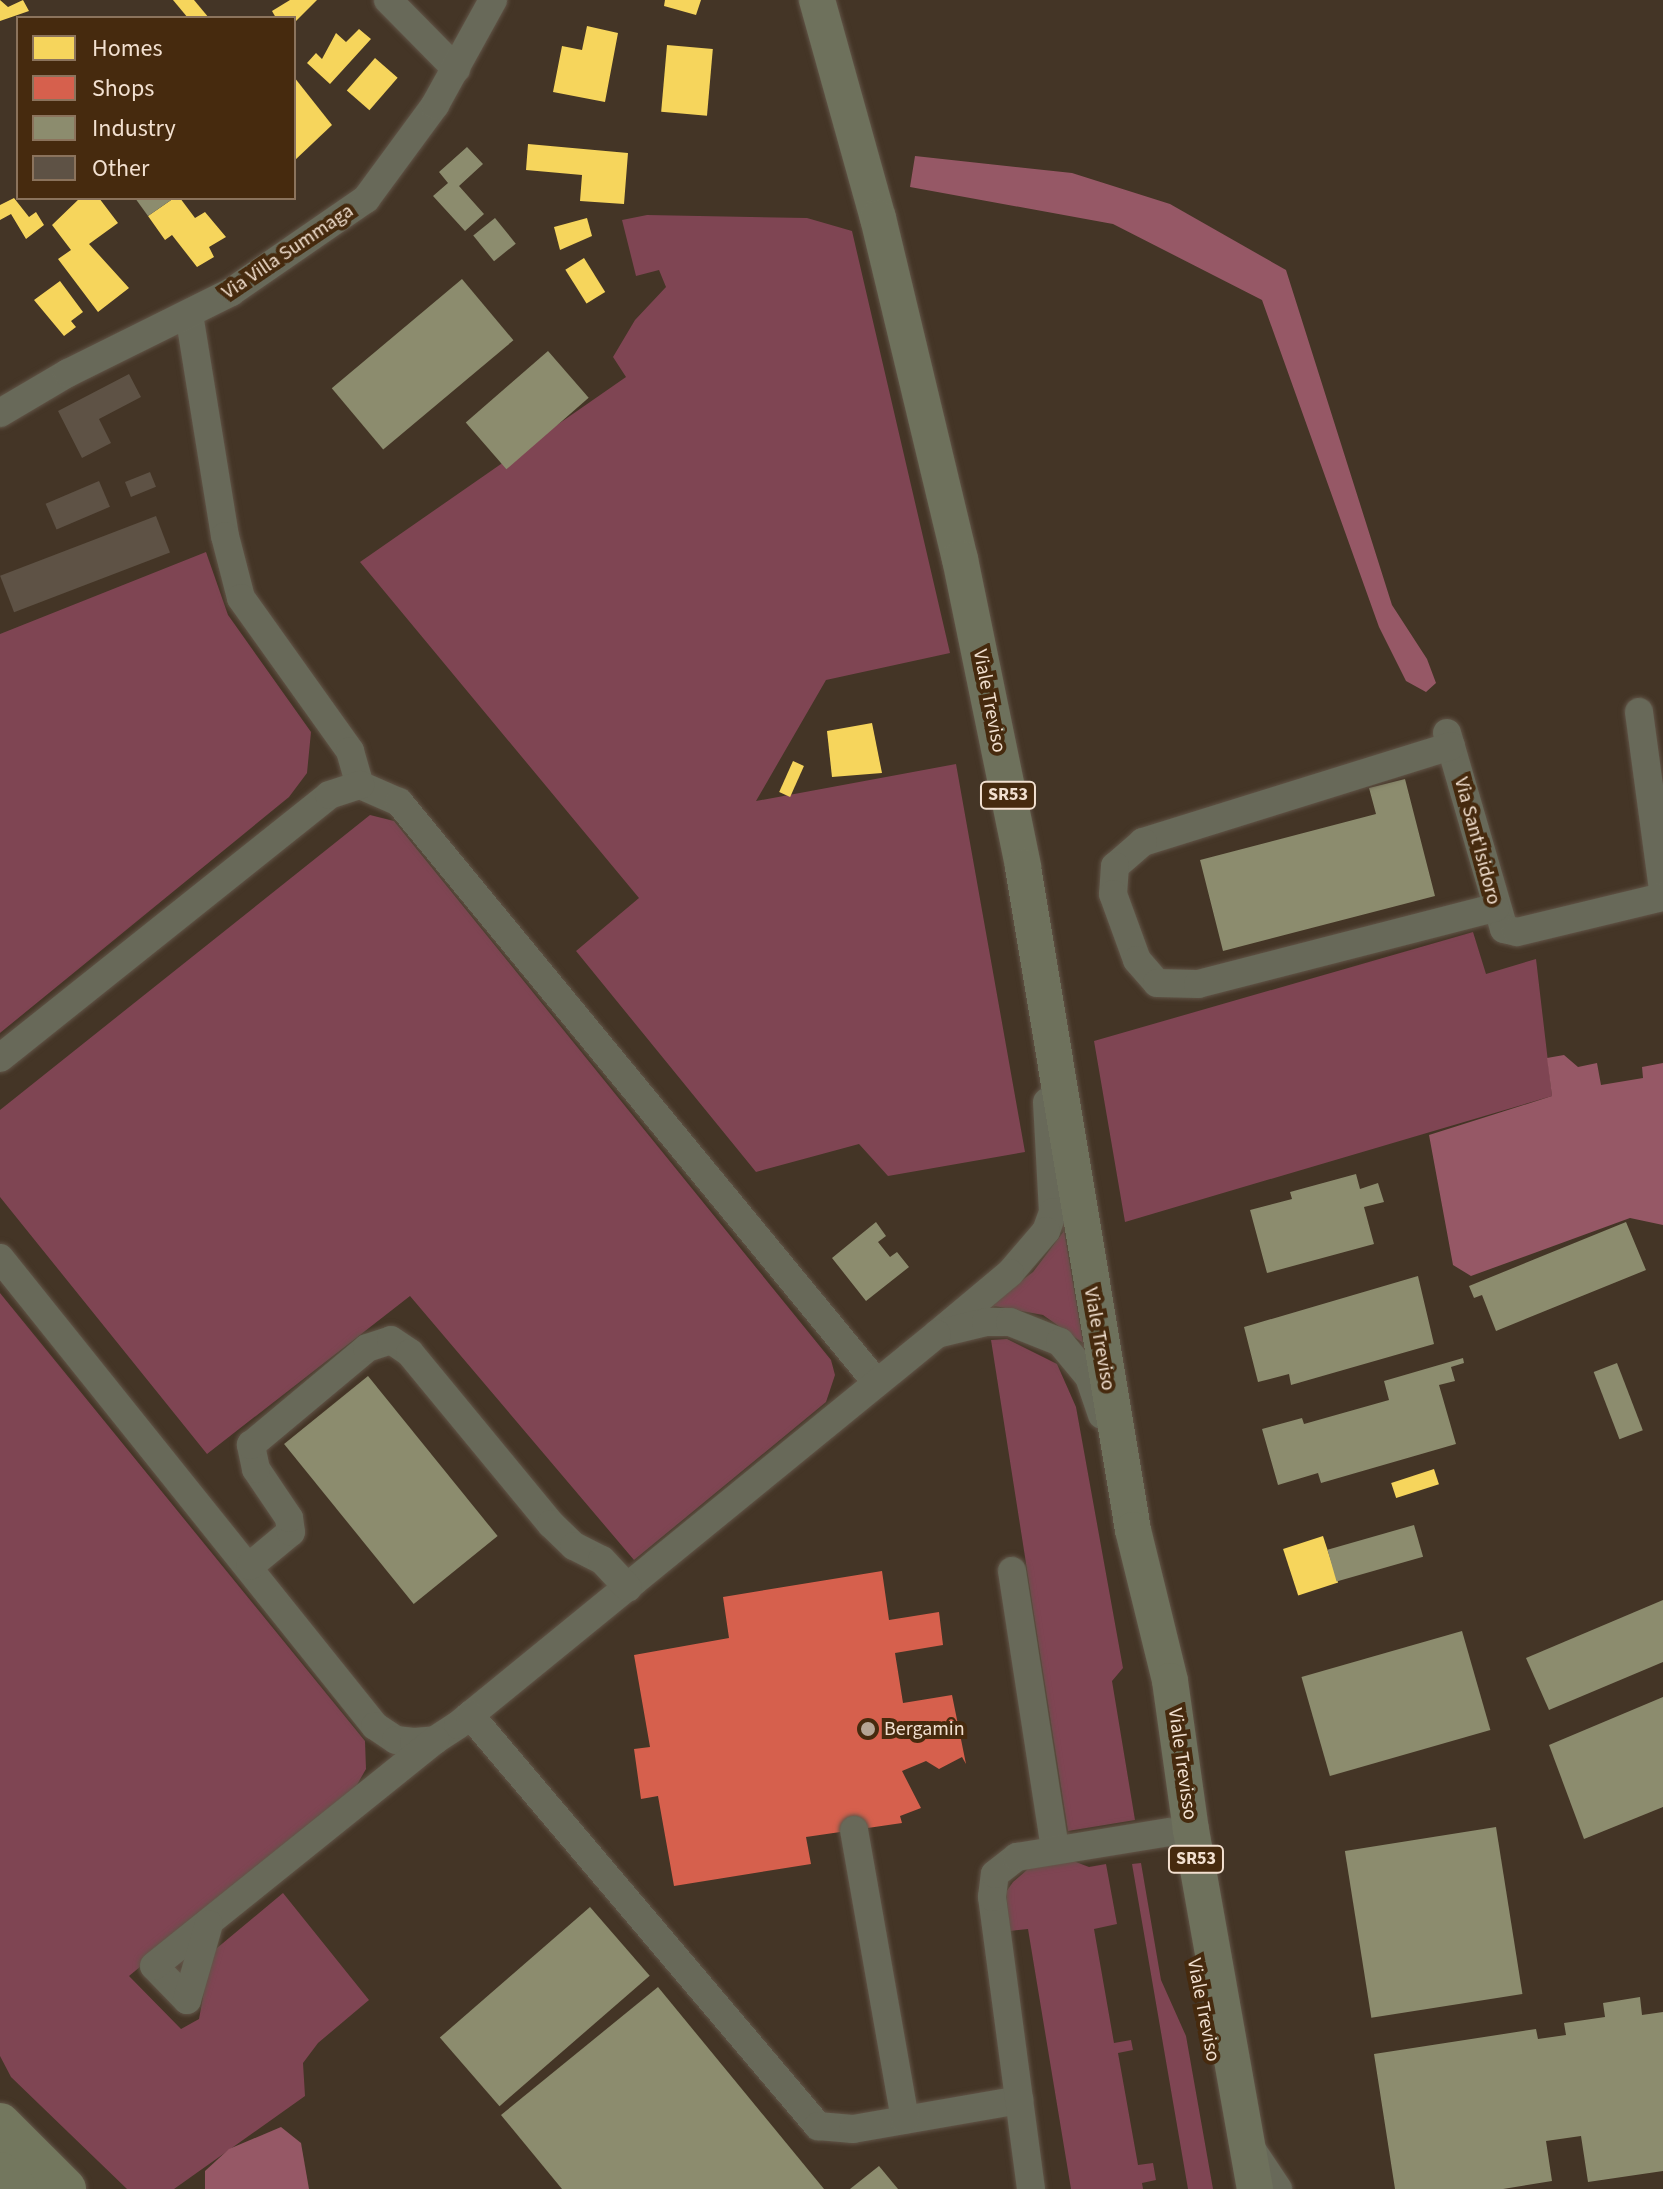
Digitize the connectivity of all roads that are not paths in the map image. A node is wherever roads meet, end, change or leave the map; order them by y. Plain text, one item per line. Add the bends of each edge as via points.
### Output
1 (388, 0) edge
2 (493, 0) edge
3 (817, 0) edge
4 (830, 0) edge
5 (456, 69) junction
6 (838, 69) junction
7 (189, 314) junction
8 (0, 413) edge
9 (1639, 712) dead end
10 (360, 785) junction
11 (1023, 867) junction
12 (1663, 890) edge
13 (1663, 897) edge
14 (1495, 908) junction
15 (0, 1058) edge
16 (0, 1258) edge
17 (937, 1334) junction
18 (877, 1383) junction
19 (1133, 1530) junction
20 (250, 1566) junction
21 (1012, 1571) dead end
22 (628, 1588) junction
23 (1170, 1681) junction
24 (470, 1715) junction
25 (435, 1740) junction
26 (854, 1830) dead end
27 (1170, 1832) junction
28 (1055, 1850) junction
29 (209, 1924) dead end
30 (1211, 1943) junction
31 (1211, 2050) junction
32 (1020, 2100) junction
33 (905, 2120) junction
34 (0, 2124) edge
35 (1247, 2144) junction
36 (0, 2173) edge
37 (16, 2189) edge
38 (65, 2189) edge
39 (1031, 2189) edge
40 (1235, 2189) edge
41 (1244, 2189) edge
42 (1255, 2189) edge
43 (1278, 2189) edge

1 - 5 street
2 - 5 street, Via Villa Summaga
3 - 6 main road, Viale Treviso / SR53
4 - 6 main road, Viale Treviso
5 - 7 street, Via Villa Summaga via 395,165 366,199 276,264
6 - 11 main road, Viale Treviso / SR53 via 960,559
7 - 8 street, Via Villa Summaga
7 - 10 street via 237,588 350,751
9 - 12 street
10 - 15 street via 329,795
10 - 18 street via 399,802
11 - 17 street via 1029,995 1049,1112 1053,1212 1046,1231 1010,1273
11 - 19 main road, Viale Treviso / SR53
13 - 14 street, Via Sant'Isidoro via 1517,932 1504,929
14 - 14 street, Via Sant'Isidoro via 1449,739 1143,842 1115,866 1113,894 1137,960 1157,983 1198,984
16 - 20 street
17 - 18 street
17 - 19 street via 1010,1322 1060,1342 1095,1390 1117,1491
18 - 22 street via 777,1459
19 - 23 main road, Viale Trevisso / SR53
19 - 27 main road, Viale Treviso via 1144,1659
20 - 22 street via 291,1532 289,1518 256,1469 251,1445 367,1348 391,1340 410,1353 551,1524 574,1546 602,1560
20 - 25 street via 375,1726 396,1740
21 - 28 street
22 - 24 street
23 - 27 street via 1165,1716 1181,1823
23 - 30 main road, Viale Trevisso / SR53
24 - 25 street
24 - 33 street via 818,2126 853,2129
25 - 29 street
26 - 33 street
27 - 28 street
27 - 30 street via 1184,1840 1201,1931
27 - 31 main road, Viale Treviso
28 - 32 street via 1005,1864 995,1874 992,1897
30 - 35 main road, Viale Trevisso / SR53
31 - 40 main road, Viale Treviso
31 - 41 street via 1225,2076
32 - 33 street
32 - 39 street
34 - 38 highway
35 - 42 main road, Viale Trevisso / SR53
35 - 43 street
36 - 37 highway

